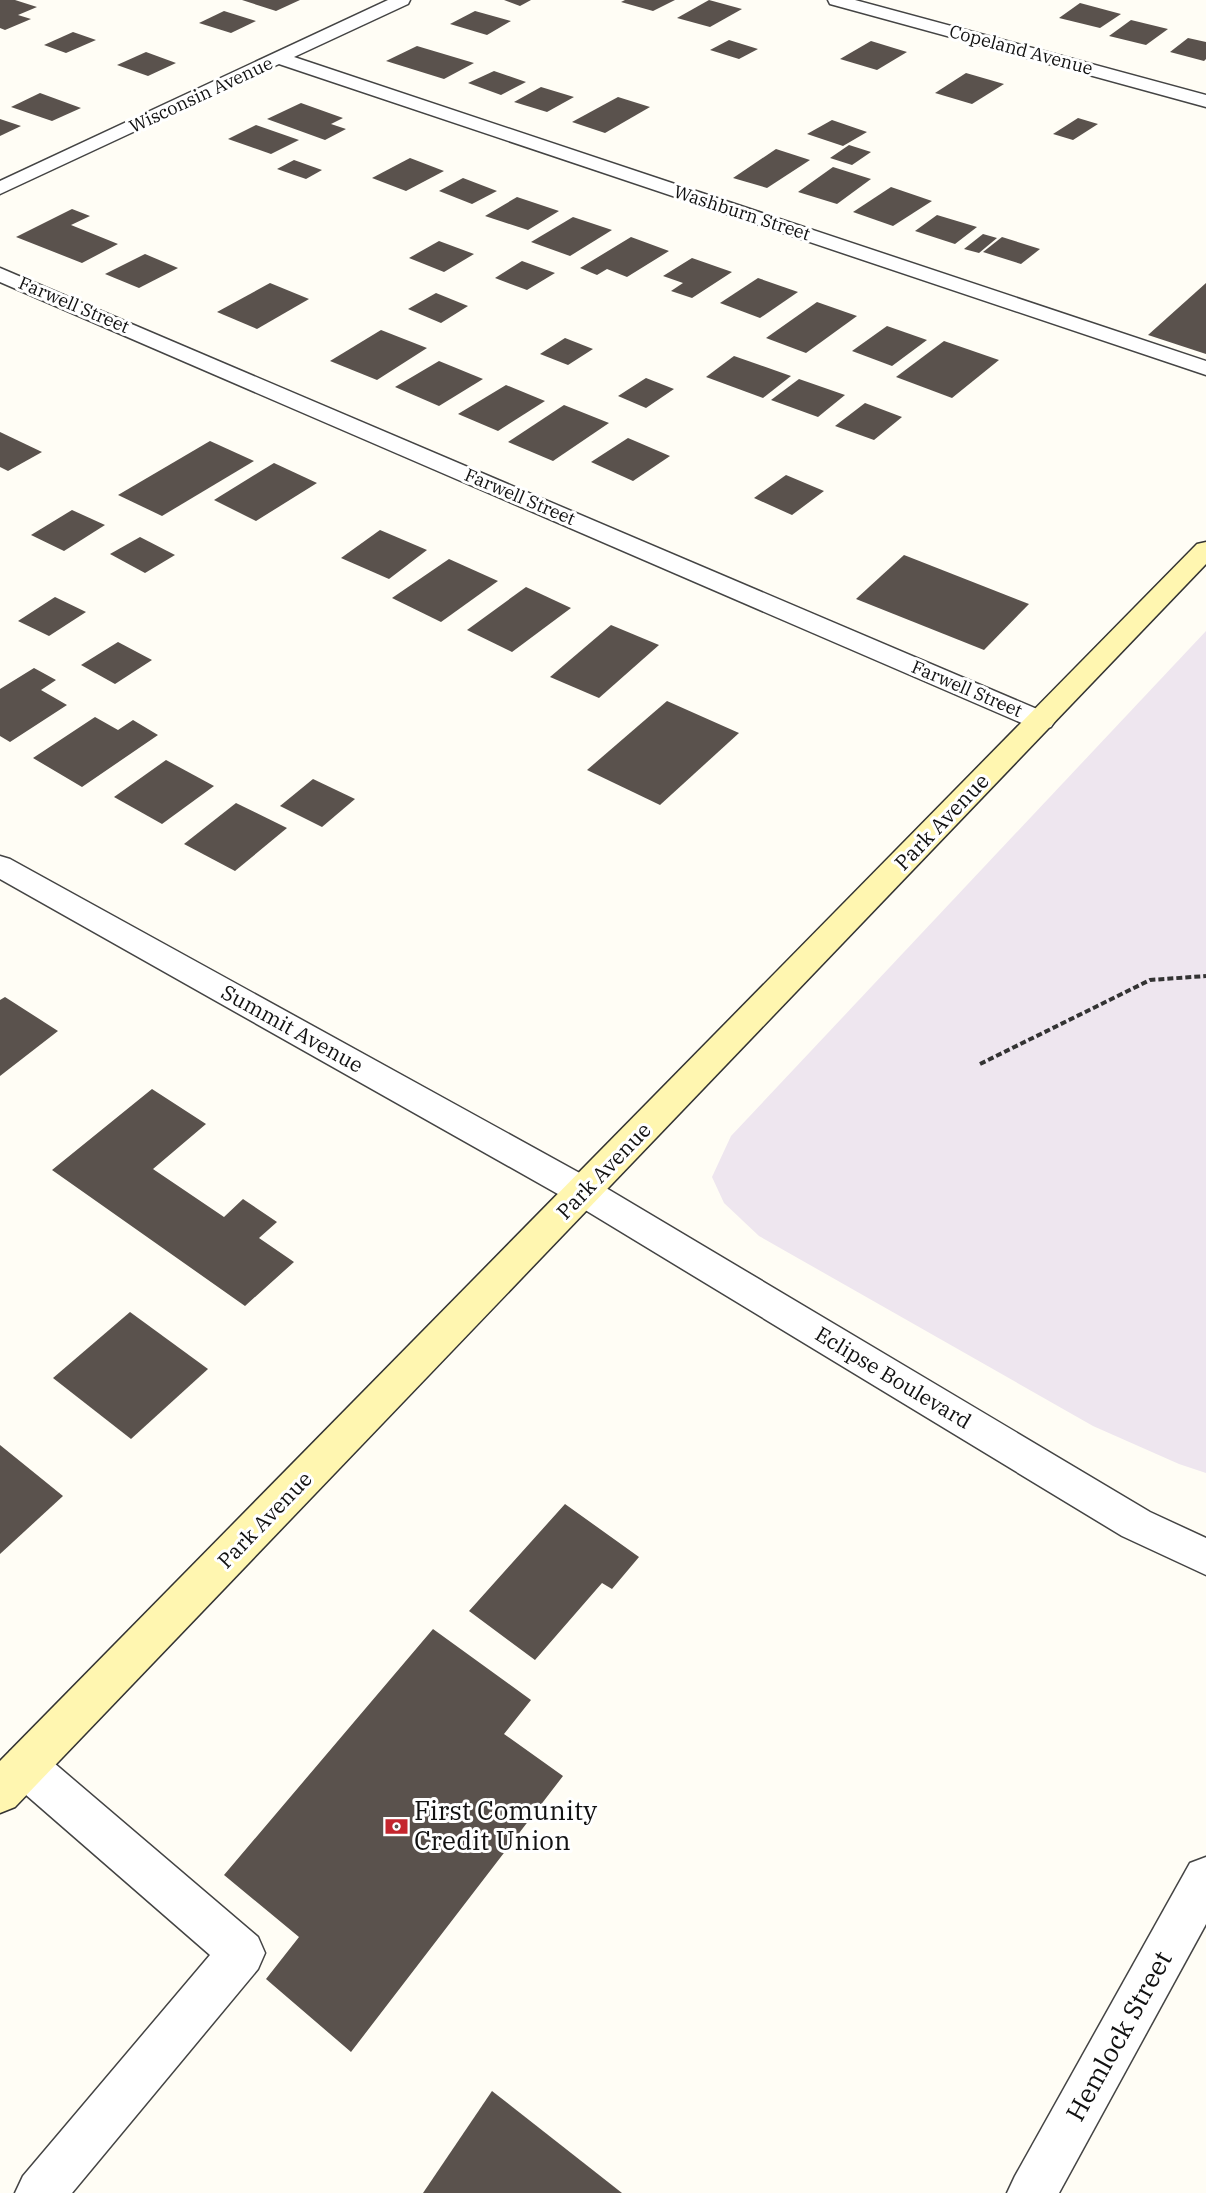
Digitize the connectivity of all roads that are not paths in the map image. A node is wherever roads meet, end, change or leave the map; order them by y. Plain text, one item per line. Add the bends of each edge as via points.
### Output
1 (402, 0) edge
2 (836, 0) edge
3 (279, 58) junction
4 (1206, 101) edge
5 (0, 188) edge
6 (0, 274) edge
7 (1206, 368) edge
8 (1206, 549) edge
9 (1041, 721) junction
10 (0, 866) edge
11 (584, 1192) junction
12 (1206, 1557) edge
13 (13, 1779) edge
14 (1206, 1879) edge
15 (40, 2193) edge
16 (1032, 2193) edge

1 - 3 street, Wisconsin Avenue
2 - 4 street, Copeland Avenue
3 - 5 street, Wisconsin Avenue
3 - 7 street, Washburn Street
6 - 9 street, Farwell Street
8 - 9 street, Park Avenue
9 - 11 street, Park Avenue
10 - 11 street, Summit Avenue
11 - 12 street, Eclipse Boulevard via 1136,1524
11 - 13 street, Park Avenue
13 - 15 street via 242,1953
14 - 16 street, Hemlock Street

